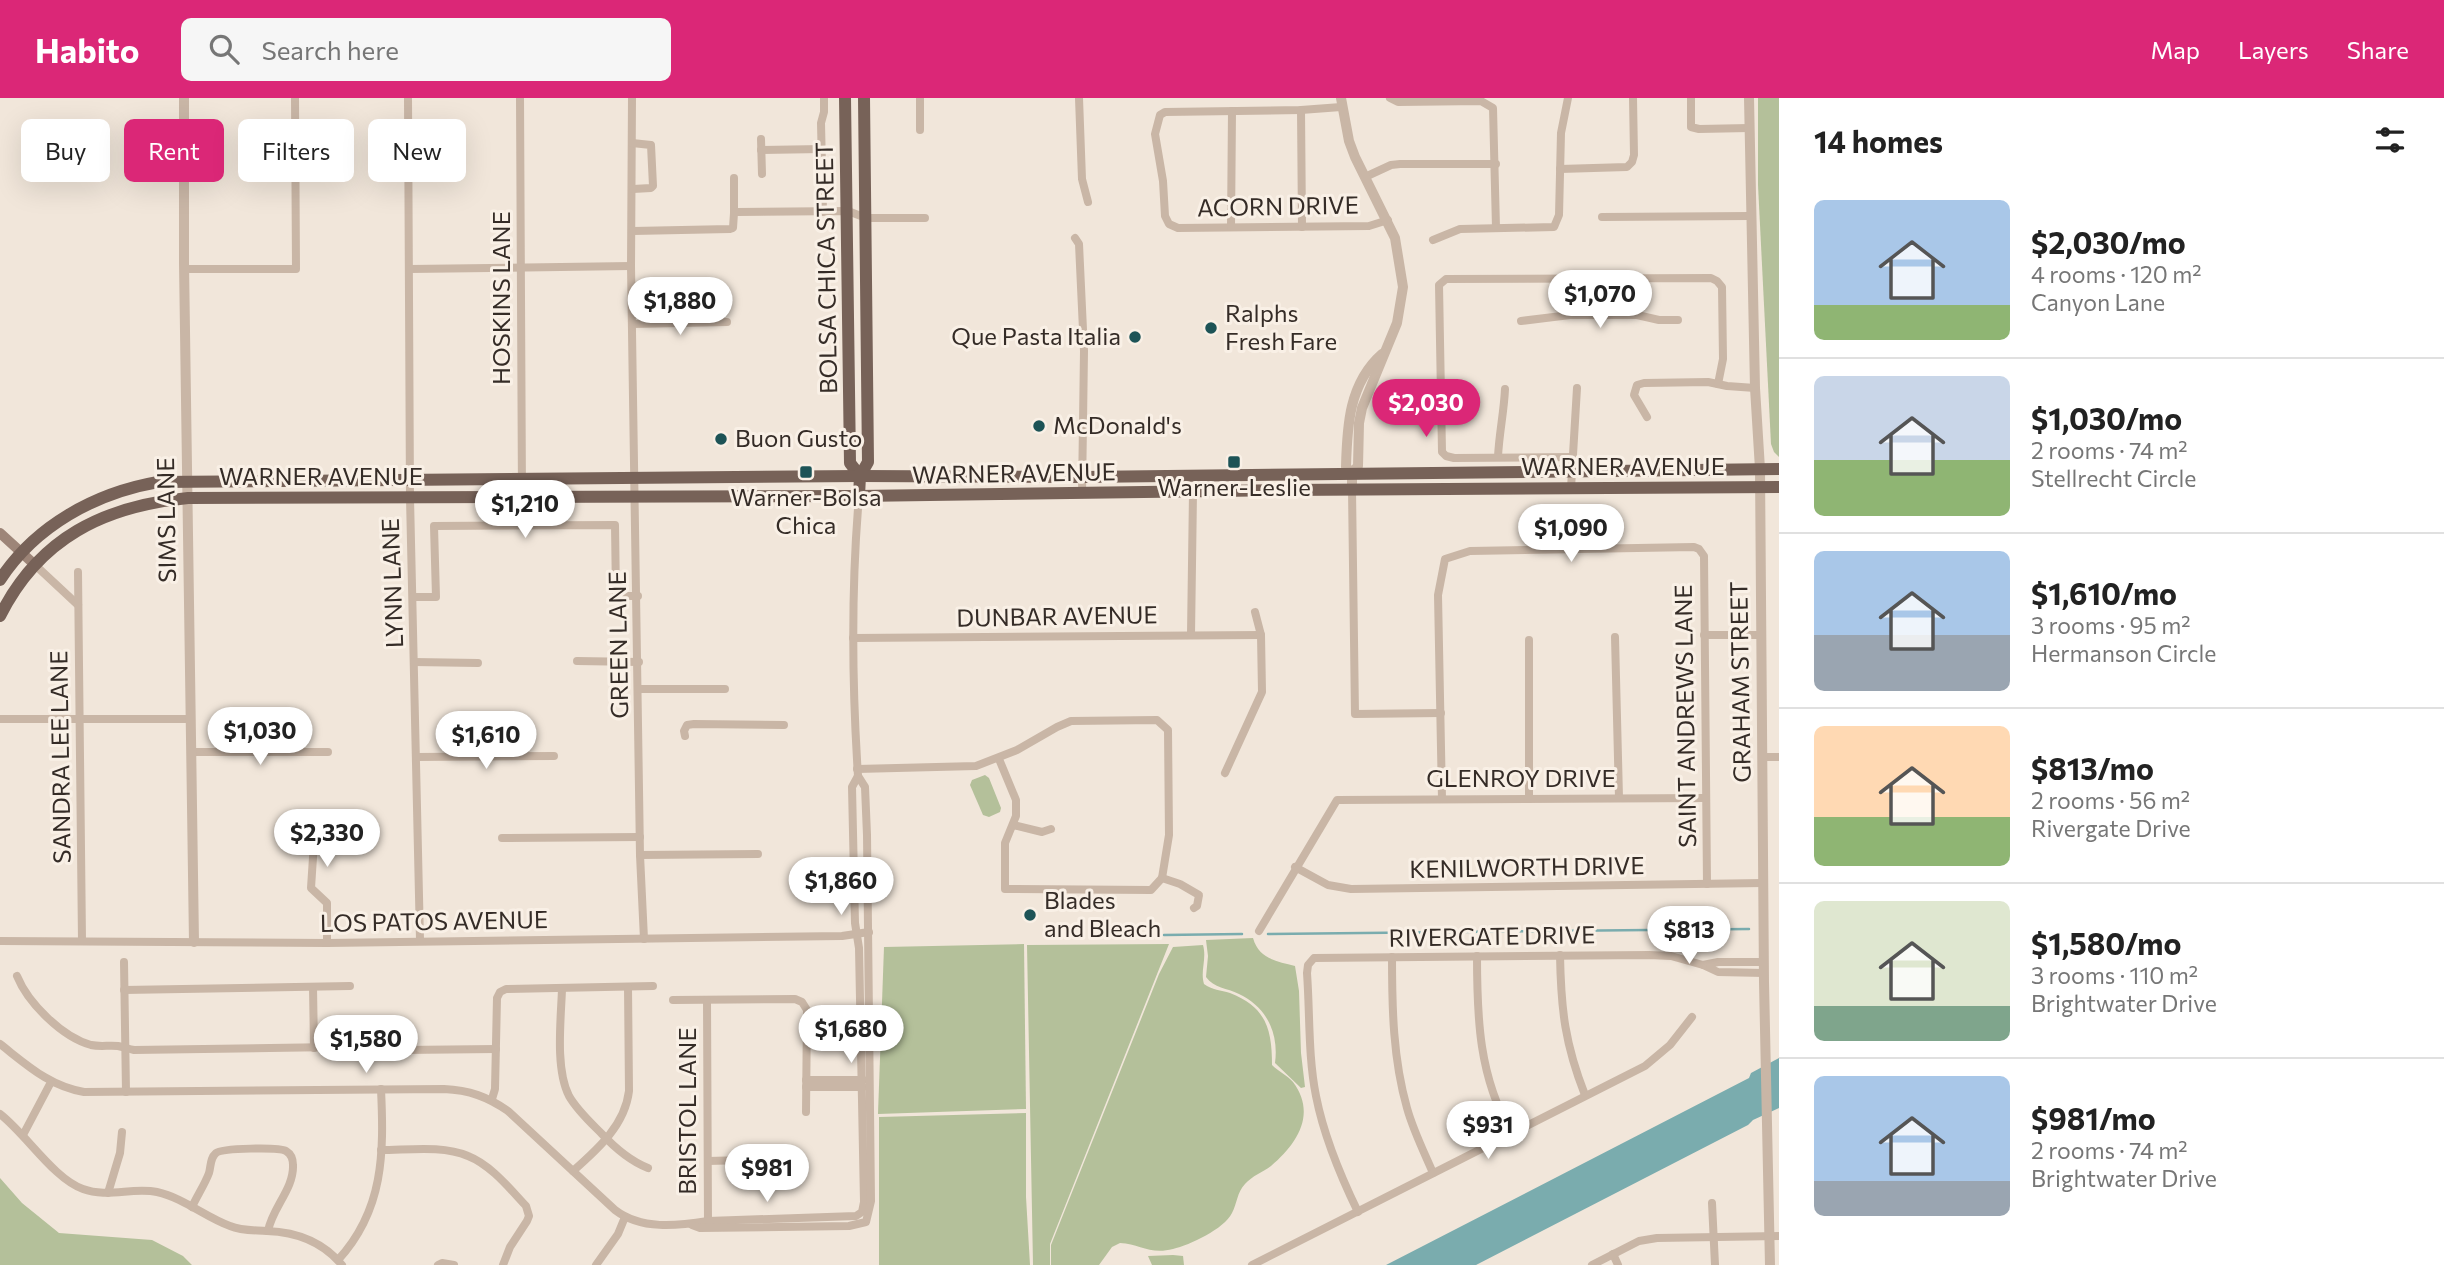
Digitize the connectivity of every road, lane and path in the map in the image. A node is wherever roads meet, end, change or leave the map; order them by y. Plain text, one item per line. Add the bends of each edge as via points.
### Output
1 (184, 98) edge
2 (295, 98) edge
3 (408, 98) edge
4 (520, 98) edge
5 (632, 98) edge
6 (824, 98) edge
7 (845, 98) edge
8 (864, 98) edge
9 (920, 98) edge
10 (1079, 98) edge
11 (1391, 98) edge
12 (1568, 98) edge
13 (1633, 98) edge
14 (1690, 98) edge
15 (1749, 98) edge
16 (1341, 102) edge
17 (1301, 110) junction
18 (1232, 111) junction
19 (1749, 128) junction
20 (920, 130) dead end
21 (761, 139) dead end
22 (632, 143) junction
23 (822, 149) junction
24 (761, 150) junction
25 (1496, 164) junction
26 (1560, 169) junction
27 (762, 174) dead end
28 (1365, 177) junction
29 (734, 178) dead end
30 (632, 189) junction
31 (1088, 202) dead end
32 (848, 211) junction
33 (822, 212) junction
34 (734, 213) junction
35 (1750, 216) junction
36 (1602, 217) dead end
37 (866, 218) junction
38 (925, 218) dead end
39 (1388, 220) junction
40 (1231, 227) junction
41 (1302, 227) junction
42 (1496, 228) junction
43 (632, 231) junction
44 (1075, 238) dead end
45 (1433, 240) dead end
46 (631, 266) junction
47 (521, 268) junction
48 (184, 269) junction
49 (410, 269) junction
50 (1597, 280) junction
51 (1597, 315) junction
52 (849, 317) junction
53 (867, 317) junction
54 (1678, 320) dead end
55 (1521, 321) dead end
56 (727, 322) dead end
57 (633, 324) junction
58 (1718, 384) junction
59 (1505, 388) dead end
60 (1577, 388) dead end
61 (1755, 388) junction
62 (1647, 417) dead end
63 (1498, 457) junction
64 (1573, 457) junction
65 (1779, 469) edge
66 (1760, 470) junction
67 (1571, 472) junction
68 (1352, 473) junction
69 (1182, 475) junction
70 (860, 476) junction
71 (636, 477) junction
72 (1083, 477) junction
73 (523, 478) junction
74 (410, 479) junction
75 (188, 482) junction
76 (1760, 487) junction
77 (1779, 487) edge
78 (1571, 488) junction
79 (1352, 490) junction
80 (1193, 493) junction
81 (1083, 494) junction
82 (859, 496) junction
83 (636, 497) junction
84 (188, 498) junction
85 (410, 498) junction
86 (523, 498) junction
87 (0, 533) edge
88 (21, 553) junction
89 (34, 564) junction
90 (78, 572) dead end
91 (0, 580) edge
92 (638, 596) junction
93 (413, 597) junction
94 (78, 605) junction
95 (1255, 612) dead end
96 (0, 616) edge
97 (1191, 635) junction
98 (1261, 635) junction
99 (1704, 635) junction
100 (1760, 635) junction
101 (1615, 637) dead end
102 (853, 638) junction
103 (1529, 640) dead end
104 (577, 661) dead end
105 (414, 662) junction
106 (639, 662) junction
107 (478, 663) dead end
108 (639, 689) junction
109 (725, 689) dead end
110 (1441, 713) junction
111 (0, 719) edge
112 (79, 719) junction
113 (191, 719) junction
114 (784, 725) dead end
115 (685, 736) dead end
116 (192, 752) junction
117 (328, 752) dead end
118 (554, 756) dead end
119 (417, 757) junction
120 (1763, 757) junction
121 (1779, 757) edge
122 (999, 759) junction
123 (858, 773) junction
124 (1225, 773) dead end
125 (1619, 798) junction
126 (1706, 798) junction
127 (1442, 799) junction
128 (1529, 799) junction
129 (1013, 825) junction
130 (1051, 829) dead end
131 (640, 837) junction
132 (502, 838) dead end
133 (314, 842) dead end
134 (758, 854) dead end
135 (640, 855) junction
136 (1296, 867) junction
137 (1162, 878) junction
138 (1763, 883) junction
139 (1707, 884) junction
140 (1194, 908) dead end
141 (1259, 931) dead end
142 (869, 932) junction
143 (857, 935) junction
144 (644, 939) junction
145 (420, 940) junction
146 (0, 941) edge
147 (82, 941) junction
148 (194, 942) junction
149 (327, 943) junction
150 (1560, 955) junction
151 (1477, 956) junction
152 (1392, 957) junction
153 (124, 962) dead end
154 (1764, 967) junction
155 (17, 976) dead end
156 (313, 986) junction
157 (350, 986) dead end
158 (653, 986) dead end
159 (628, 987) junction
160 (562, 989) junction
161 (124, 990) junction
162 (673, 1000) dead end
163 (707, 1000) junction
164 (1692, 1017) dead end
165 (0, 1044) edge
166 (335, 1047) dead end
167 (314, 1048) junction
168 (126, 1049) junction
169 (496, 1049) junction
170 (403, 1050) dead end
171 (51, 1082) junction
172 (806, 1083) junction
173 (865, 1084) junction
174 (381, 1089) junction
175 (126, 1092) junction
176 (1585, 1096) junction
177 (492, 1099) junction
178 (806, 1112) dead end
179 (0, 1114) edge
180 (122, 1132) dead end
181 (1511, 1132) junction
182 (23, 1135) junction
183 (605, 1138) junction
184 (381, 1150) junction
185 (801, 1157) dead end
186 (708, 1161) junction
187 (648, 1168) dead end
188 (573, 1171) junction
189 (1433, 1174) junction
190 (107, 1193) junction
191 (1712, 1203) dead end
192 (192, 1207) junction
193 (1357, 1212) junction
194 (625, 1217) junction
195 (708, 1221) junction
196 (689, 1224) junction
197 (268, 1231) junction
198 (1774, 1236) edge
199 (1714, 1237) junction
200 (1613, 1254) junction
201 (340, 1263) edge
202 (440, 1264) edge
203 (454, 1265) edge
204 (503, 1265) edge
205 (597, 1265) edge
206 (1252, 1265) edge
207 (1592, 1265) edge
208 (1618, 1265) edge
209 (1715, 1265) edge
210 (1770, 1265) edge

1 - 48 street, SIMS LANE
2 - 48 street via 296,269
3 - 49 street, LYNN LANE
4 - 47 street, HOSKINS LANE
5 - 22 street, GREEN LANE
6 - 23 street
7 - 32 main road, BOLSA CHICA STREET
8 - 37 main road, BOLSA CHICA STREET
9 - 20 street
10 - 31 street via 1082,179
11 - 25 street via 1398,102 1489,104 1495,113
12 - 26 street via 1560,133
13 - 26 street via 1634,155 1627,167
14 - 19 street via 1691,127
15 - 19 street, GRAHAM STREET
16 - 17 street
16 - 28 street via 1349,141
17 - 18 street
17 - 41 street
18 - 40 street
18 - 40 street, ACORN DRIVE via 1172,110 1160,116 1155,134 1169,225
19 - 35 street, GRAHAM STREET
21 - 24 street
22 - 30 street, GREEN LANE
22 - 30 street via 651,145 653,173 652,188
23 - 24 street
23 - 33 street
24 - 27 street
25 - 28 street via 1400,164
25 - 42 street
26 - 42 street via 1554,227
28 - 39 street
29 - 34 street
30 - 43 street, GREEN LANE
32 - 33 street
32 - 37 street
32 - 52 main road, BOLSA CHICA STREET
33 - 34 street
34 - 43 street via 730,229
35 - 36 street
35 - 61 street, GRAHAM STREET
37 - 38 street
37 - 53 main road, BOLSA CHICA STREET
39 - 41 street, ACORN DRIVE via 1369,226
39 - 68 street via 1398,248 1403,287 1398,323 1362,408 1359,466
40 - 41 street, ACORN DRIVE
42 - 45 street via 1460,229
43 - 46 street, GREEN LANE
44 - 72 street via 1083,297
46 - 47 street
46 - 57 street, GREEN LANE
47 - 49 street
47 - 73 street, HOSKINS LANE
48 - 75 street, SIMS LANE
49 - 74 street, LYNN LANE
50 - 51 street
50 - 58 street via 1717,281 1723,359
50 - 63 street via 1446,279 1439,285 1442,452 1454,458
51 - 54 street
51 - 55 street
52 - 53 main road
52 - 70 main road, BOLSA CHICA STREET via 850,463
53 - 70 main road, BOLSA CHICA STREET via 869,461
56 - 57 street
57 - 71 street, GREEN LANE
58 - 61 street
58 - 62 street via 1637,385 1634,395
59 - 63 street
60 - 64 street
61 - 66 street, GRAHAM STREET
63 - 64 street
64 - 67 street
65 - 66 main road, WARNER AVENUE
66 - 67 main road, WARNER AVENUE
66 - 76 street, GRAHAM STREET
67 - 68 main road, WARNER AVENUE
67 - 78 street
68 - 69 main road, WARNER AVENUE
68 - 79 street
69 - 72 main road, WARNER AVENUE
69 - 80 street
70 - 71 main road, WARNER AVENUE
70 - 72 main road, WARNER AVENUE
70 - 82 main road, BOLSA CHICA STREET
71 - 73 main road, WARNER AVENUE
71 - 83 street, GREEN LANE
72 - 81 street
73 - 74 main road, WARNER AVENUE
73 - 86 street, HOSKINS LANE
74 - 75 main road, WARNER AVENUE
74 - 85 street, LYNN LANE
75 - 84 street, SIMS LANE
75 - 88 main road, WARNER AVENUE via 143,485 89,503
76 - 77 main road, WARNER AVENUE
76 - 78 main road, WARNER AVENUE
76 - 100 street, GRAHAM STREET
78 - 79 main road, WARNER AVENUE
79 - 80 main road, WARNER AVENUE
79 - 110 street via 1355,714
80 - 81 main road, WARNER AVENUE
80 - 97 street
81 - 82 main road, WARNER AVENUE
82 - 83 main road, WARNER AVENUE
82 - 102 street, BOLSA CHICA STREET
83 - 86 main road, WARNER AVENUE
83 - 92 street, GREEN LANE
84 - 85 main road, WARNER AVENUE
84 - 89 main road, WARNER AVENUE via 109,515 62,540
84 - 113 street, SIMS LANE
85 - 86 main road, WARNER AVENUE
85 - 93 street, LYNN LANE
87 - 88 main road
88 - 89 main road
88 - 91 main road, WARNER AVENUE
89 - 94 street
89 - 96 main road, WARNER AVENUE
90 - 94 street, SANDRA LEE LANE
92 - 93 street via 617,596 615,525 434,526 436,597
92 - 106 street, GREEN LANE
93 - 105 street, LYNN LANE
94 - 112 street, SANDRA LEE LANE
95 - 98 street
97 - 98 street, DUNBAR AVENUE
97 - 102 street, DUNBAR AVENUE
98 - 124 street via 1262,692
99 - 100 street
99 - 110 street, SAINT ANDREWS LANE via 1704,556 1694,547 1470,551 1445,559 1438,595
99 - 126 street, SAINT ANDREWS LANE
100 - 120 street, GRAHAM STREET
101 - 125 street
102 - 123 street, BOLSA CHICA STREET
103 - 128 street
104 - 106 street
105 - 107 street
105 - 119 street, LYNN LANE
106 - 108 street, GREEN LANE
108 - 109 street
108 - 131 street, GREEN LANE
110 - 127 street
111 - 112 street
112 - 113 street
112 - 147 street, SANDRA LEE LANE
113 - 116 street, SIMS LANE
114 - 115 street via 694,724 687,725
116 - 117 street
116 - 148 street, SIMS LANE
118 - 119 street
119 - 145 street, LYNN LANE
120 - 121 street
120 - 138 street, GRAHAM STREET
122 - 123 street via 976,766
122 - 129 street via 1016,800
122 - 137 street via 1071,722 1161,722 1168,730 1169,835
123 - 142 street, BOLSA CHICA STREET via 866,787
123 - 143 street, BOLSA CHICA STREET via 852,787
125 - 126 street, GLENROY DRIVE
125 - 128 street, GLENROY DRIVE
126 - 139 street, SAINT ANDREWS LANE
127 - 128 street, GLENROY DRIVE
127 - 136 street, GLENROY DRIVE via 1337,800
129 - 130 street via 1042,832
129 - 137 street via 1005,843 1005,889 1151,890
131 - 132 street
131 - 135 street, GREEN LANE
133 - 149 street via 311,888 327,903
134 - 135 street
135 - 144 street, GREEN LANE
136 - 139 street, KENILWORTH DRIVE via 1328,885 1350,889
136 - 141 street
137 - 140 street via 1199,895
138 - 139 street, KENILWORTH DRIVE
138 - 154 street, GRAHAM STREET
142 - 143 street, LOS PATOS AVENUE
142 - 173 street, BOLSA CHICA STREET
143 - 144 street, LOS PATOS AVENUE
143 - 173 street, BOLSA CHICA STREET
144 - 145 street, LOS PATOS AVENUE
145 - 149 street, LOS PATOS AVENUE
146 - 147 street, LOS PATOS AVENUE
147 - 148 street, LOS PATOS AVENUE
148 - 149 street, LOS PATOS AVENUE
150 - 151 street, RIVERGATE DRIVE
150 - 154 street, RIVERGATE DRIVE via 1664,955 1703,965
150 - 176 street via 1564,1032
151 - 152 street, RIVERGATE DRIVE
151 - 181 street via 1480,1047
152 - 189 street via 1398,1070 1407,1108
152 - 193 street, RIVERGATE DRIVE via 1322,957 1311,961 1307,973 1316,1094 1338,1169
153 - 161 street
154 - 198 street, GRAHAM STREET
155 - 168 street via 29,998 65,1033 94,1046
156 - 157 street
156 - 161 street
156 - 167 street
158 - 159 street
159 - 160 street
159 - 183 street via 628,1100 621,1121
160 - 169 street via 500,992
160 - 183 street via 564,1083 579,1111
161 - 168 street
162 - 163 street
163 - 172 street via 802,1002 807,1010
163 - 186 street, BRISTOL LANE
164 - 176 street via 1670,1045 1645,1066
165 - 171 street
166 - 167 street
167 - 168 street
168 - 175 street
169 - 170 street
169 - 177 street
171 - 175 street via 84,1092
171 - 182 street
172 - 173 street
172 - 178 street
173 - 195 street, BOLSA CHICA STREET via 862,1212 848,1217
173 - 196 street, BOLSA CHICA STREET via 871,1201 866,1222 700,1228
174 - 175 street
174 - 177 street via 455,1089
174 - 184 street
176 - 181 street
177 - 188 street
179 - 182 street
180 - 190 street
181 - 189 street
182 - 190 street via 66,1180
183 - 187 street
183 - 188 street
184 - 201 street via 372,1204
184 - 204 street via 440,1150 467,1155 487,1168 526,1206 529,1216
185 - 186 street
186 - 195 street, BRISTOL LANE
188 - 194 street
189 - 193 street
190 - 192 street via 156,1192
191 - 199 street
192 - 197 street via 231,1227
192 - 197 street via 216,1153 281,1150 293,1161 292,1179
193 - 206 street
194 - 196 street via 653,1224
194 - 205 street
195 - 196 street
197 - 201 street via 318,1244
198 - 199 street
198 - 210 street, GRAHAM STREET
199 - 200 street via 1639,1241
199 - 209 street
200 - 207 street
200 - 208 street
202 - 203 street

